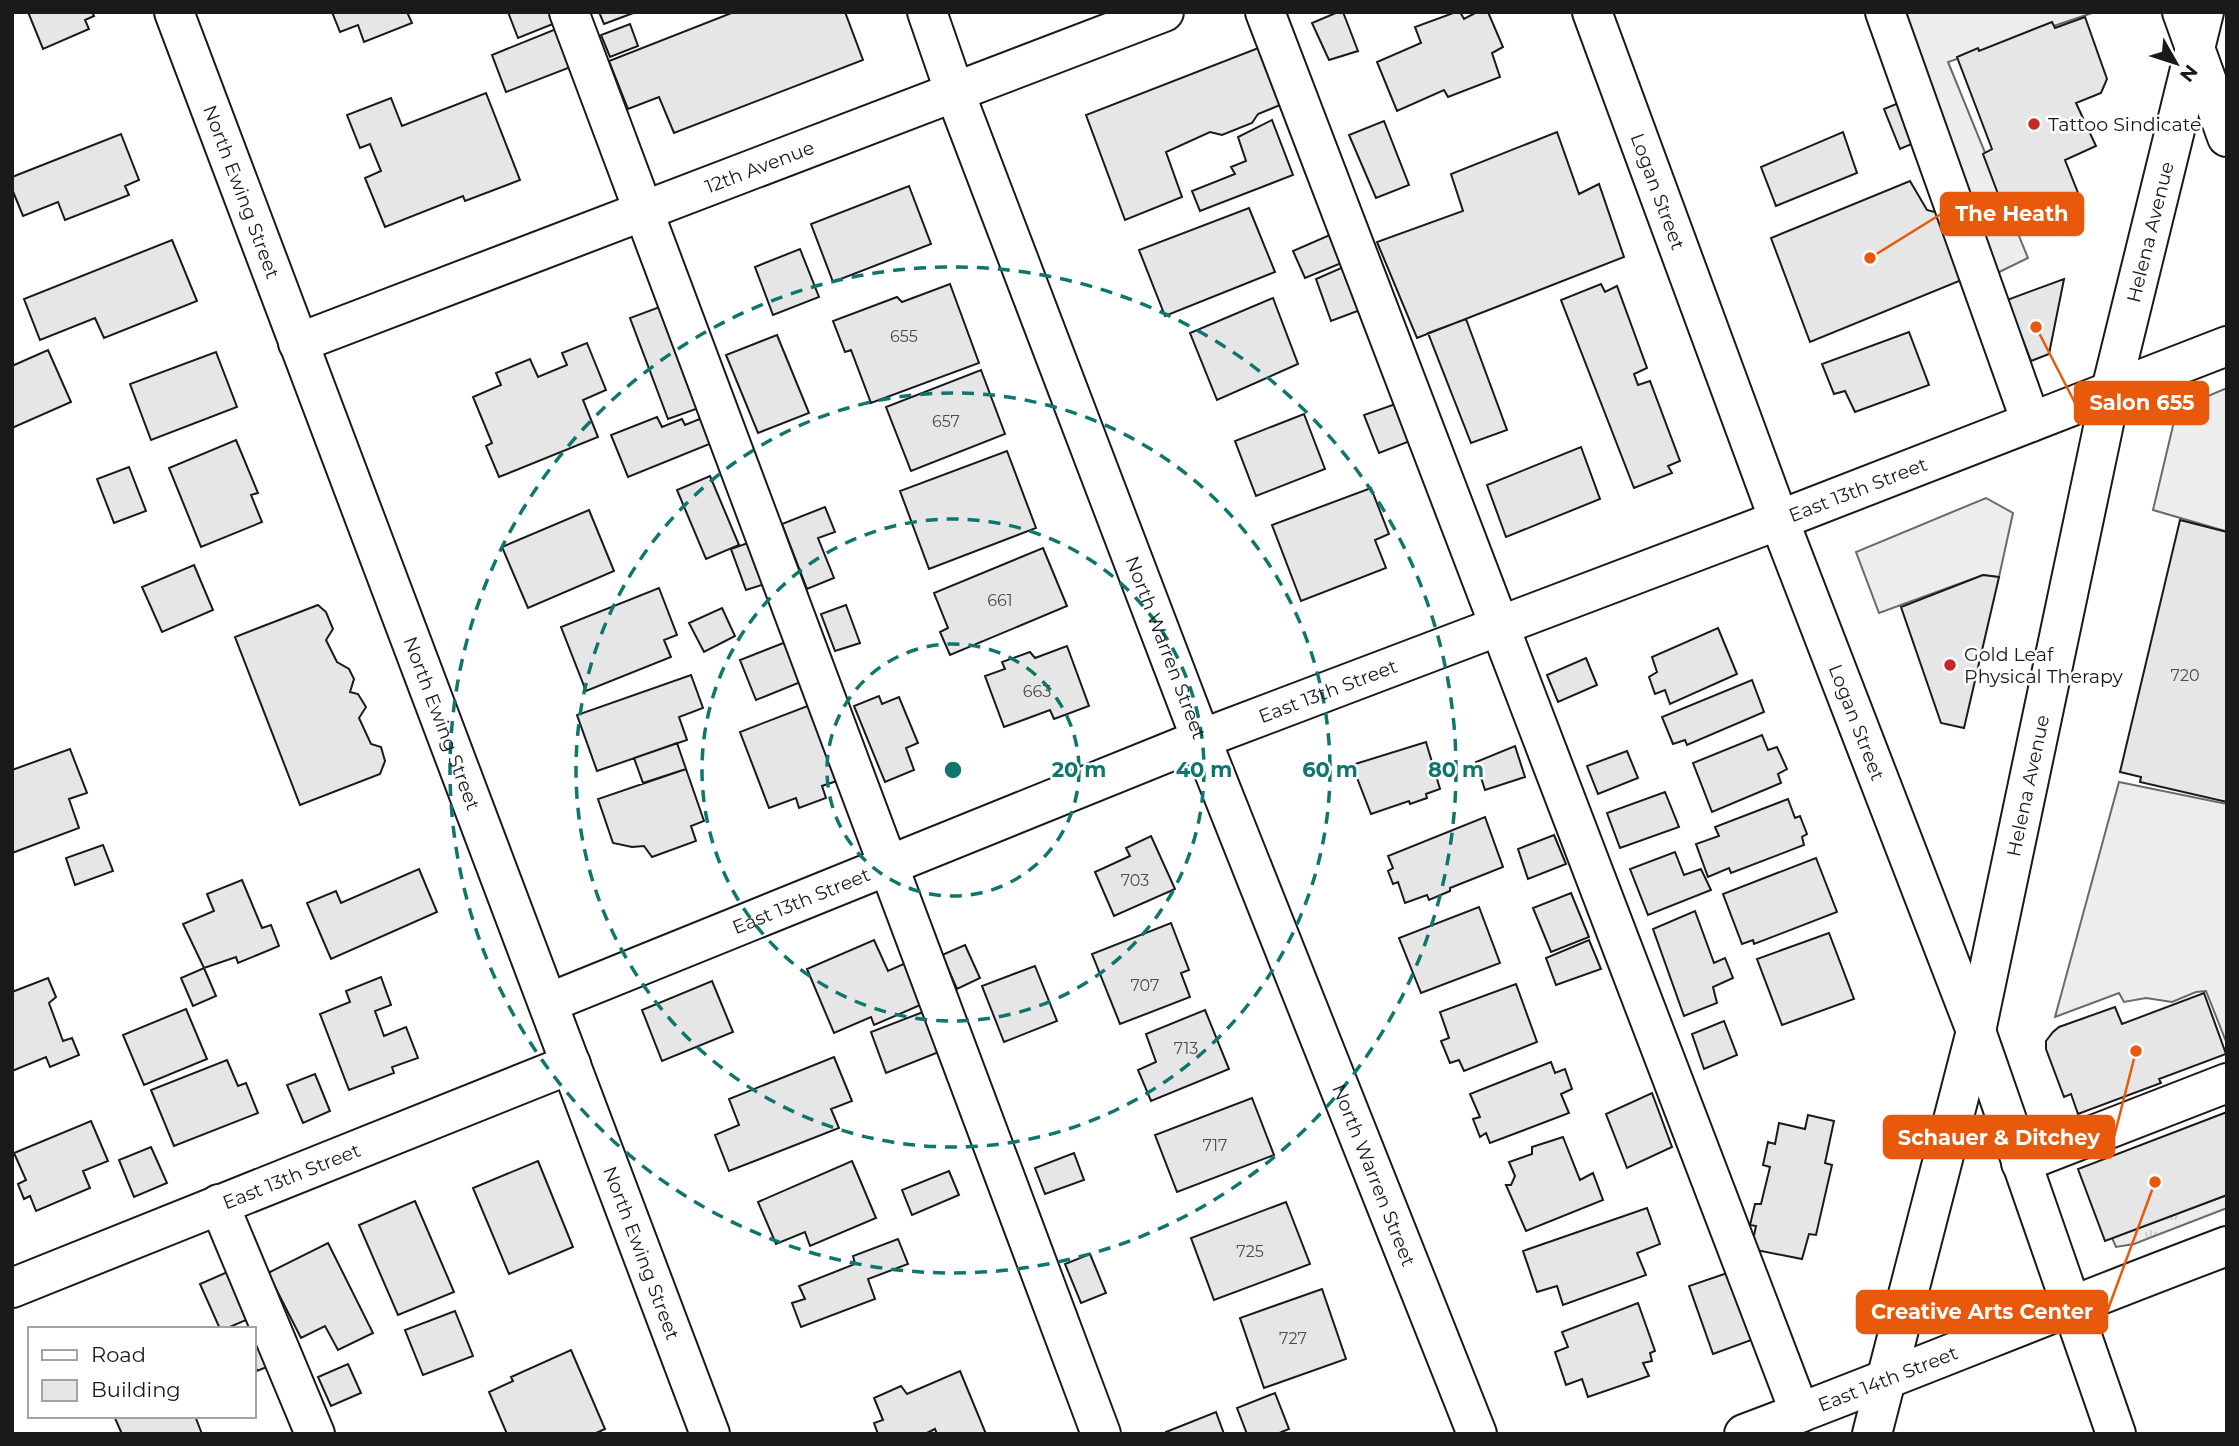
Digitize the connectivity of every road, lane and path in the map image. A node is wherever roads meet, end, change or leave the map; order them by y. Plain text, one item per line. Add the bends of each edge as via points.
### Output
1 (174, 12) edge
2 (569, 12) edge
3 (927, 12) edge
4 (1164, 12) edge
5 (1265, 12) edge
6 (1592, 12) edge
7 (1885, 12) edge
8 (2182, 12) edge
9 (2200, 30) edge
10 (955, 93) junction
11 (2227, 137) edge
12 (645, 211) junction
13 (298, 343) junction
14 (2227, 346) edge
15 (2111, 390) junction
16 (2031, 422) junction
17 (1779, 520) junction
18 (1499, 627) junction
19 (1201, 739) junction
20 (888, 866) junction
21 (548, 1003) junction
22 (1976, 1031) junction
23 (571, 1064) junction
24 (2227, 1083) edge
25 (2021, 1163) junction
26 (219, 1204) junction
27 (2227, 1246) edge
28 (12, 1288) edge
29 (2070, 1306) junction
30 (1885, 1380) junction
31 (1800, 1413) junction
32 (314, 1434) edge
33 (710, 1434) edge
34 (1101, 1434) edge
35 (1477, 1434) edge
36 (1744, 1434) edge
37 (1872, 1434) edge
38 (2116, 1434) edge

1 - 13 street, North Ewing Street
2 - 12 street
3 - 10 street, North Warren Street
4 - 10 street, 12th Avenue
5 - 18 street
6 - 17 street, Logan Street
7 - 16 street
8 - 9 street
9 - 11 street
9 - 15 street, Helena Avenue
10 - 12 street, 12th Avenue
10 - 19 street, North Warren Street
12 - 13 street, 12th Avenue
12 - 20 street
13 - 21 street, North Ewing Street
14 - 15 street, East 13th Street
15 - 16 street, East 13th Street
15 - 22 street, Helena Avenue
16 - 17 street, East 13th Street
17 - 18 street, East 13th Street
17 - 22 street, Logan Street
18 - 19 street, East 13th Street
18 - 31 street
19 - 20 street, East 13th Street
19 - 35 street, North Warren Street
20 - 21 street, East 13th Street
20 - 34 street
21 - 23 street, North Ewing Street
22 - 25 street, Logan Street
22 - 30 street, Helena Avenue
23 - 26 street, East 13th Street
23 - 33 street, North Ewing Street
24 - 25 street
25 - 29 street, Logan Street
26 - 28 street, East 13th Street
26 - 32 street
27 - 29 street, East 14th Street
29 - 30 street, East 14th Street
29 - 38 street, Logan Street
30 - 31 street, East 14th Street
30 - 37 street, Helena Avenue
31 - 36 street, East 14th Street

